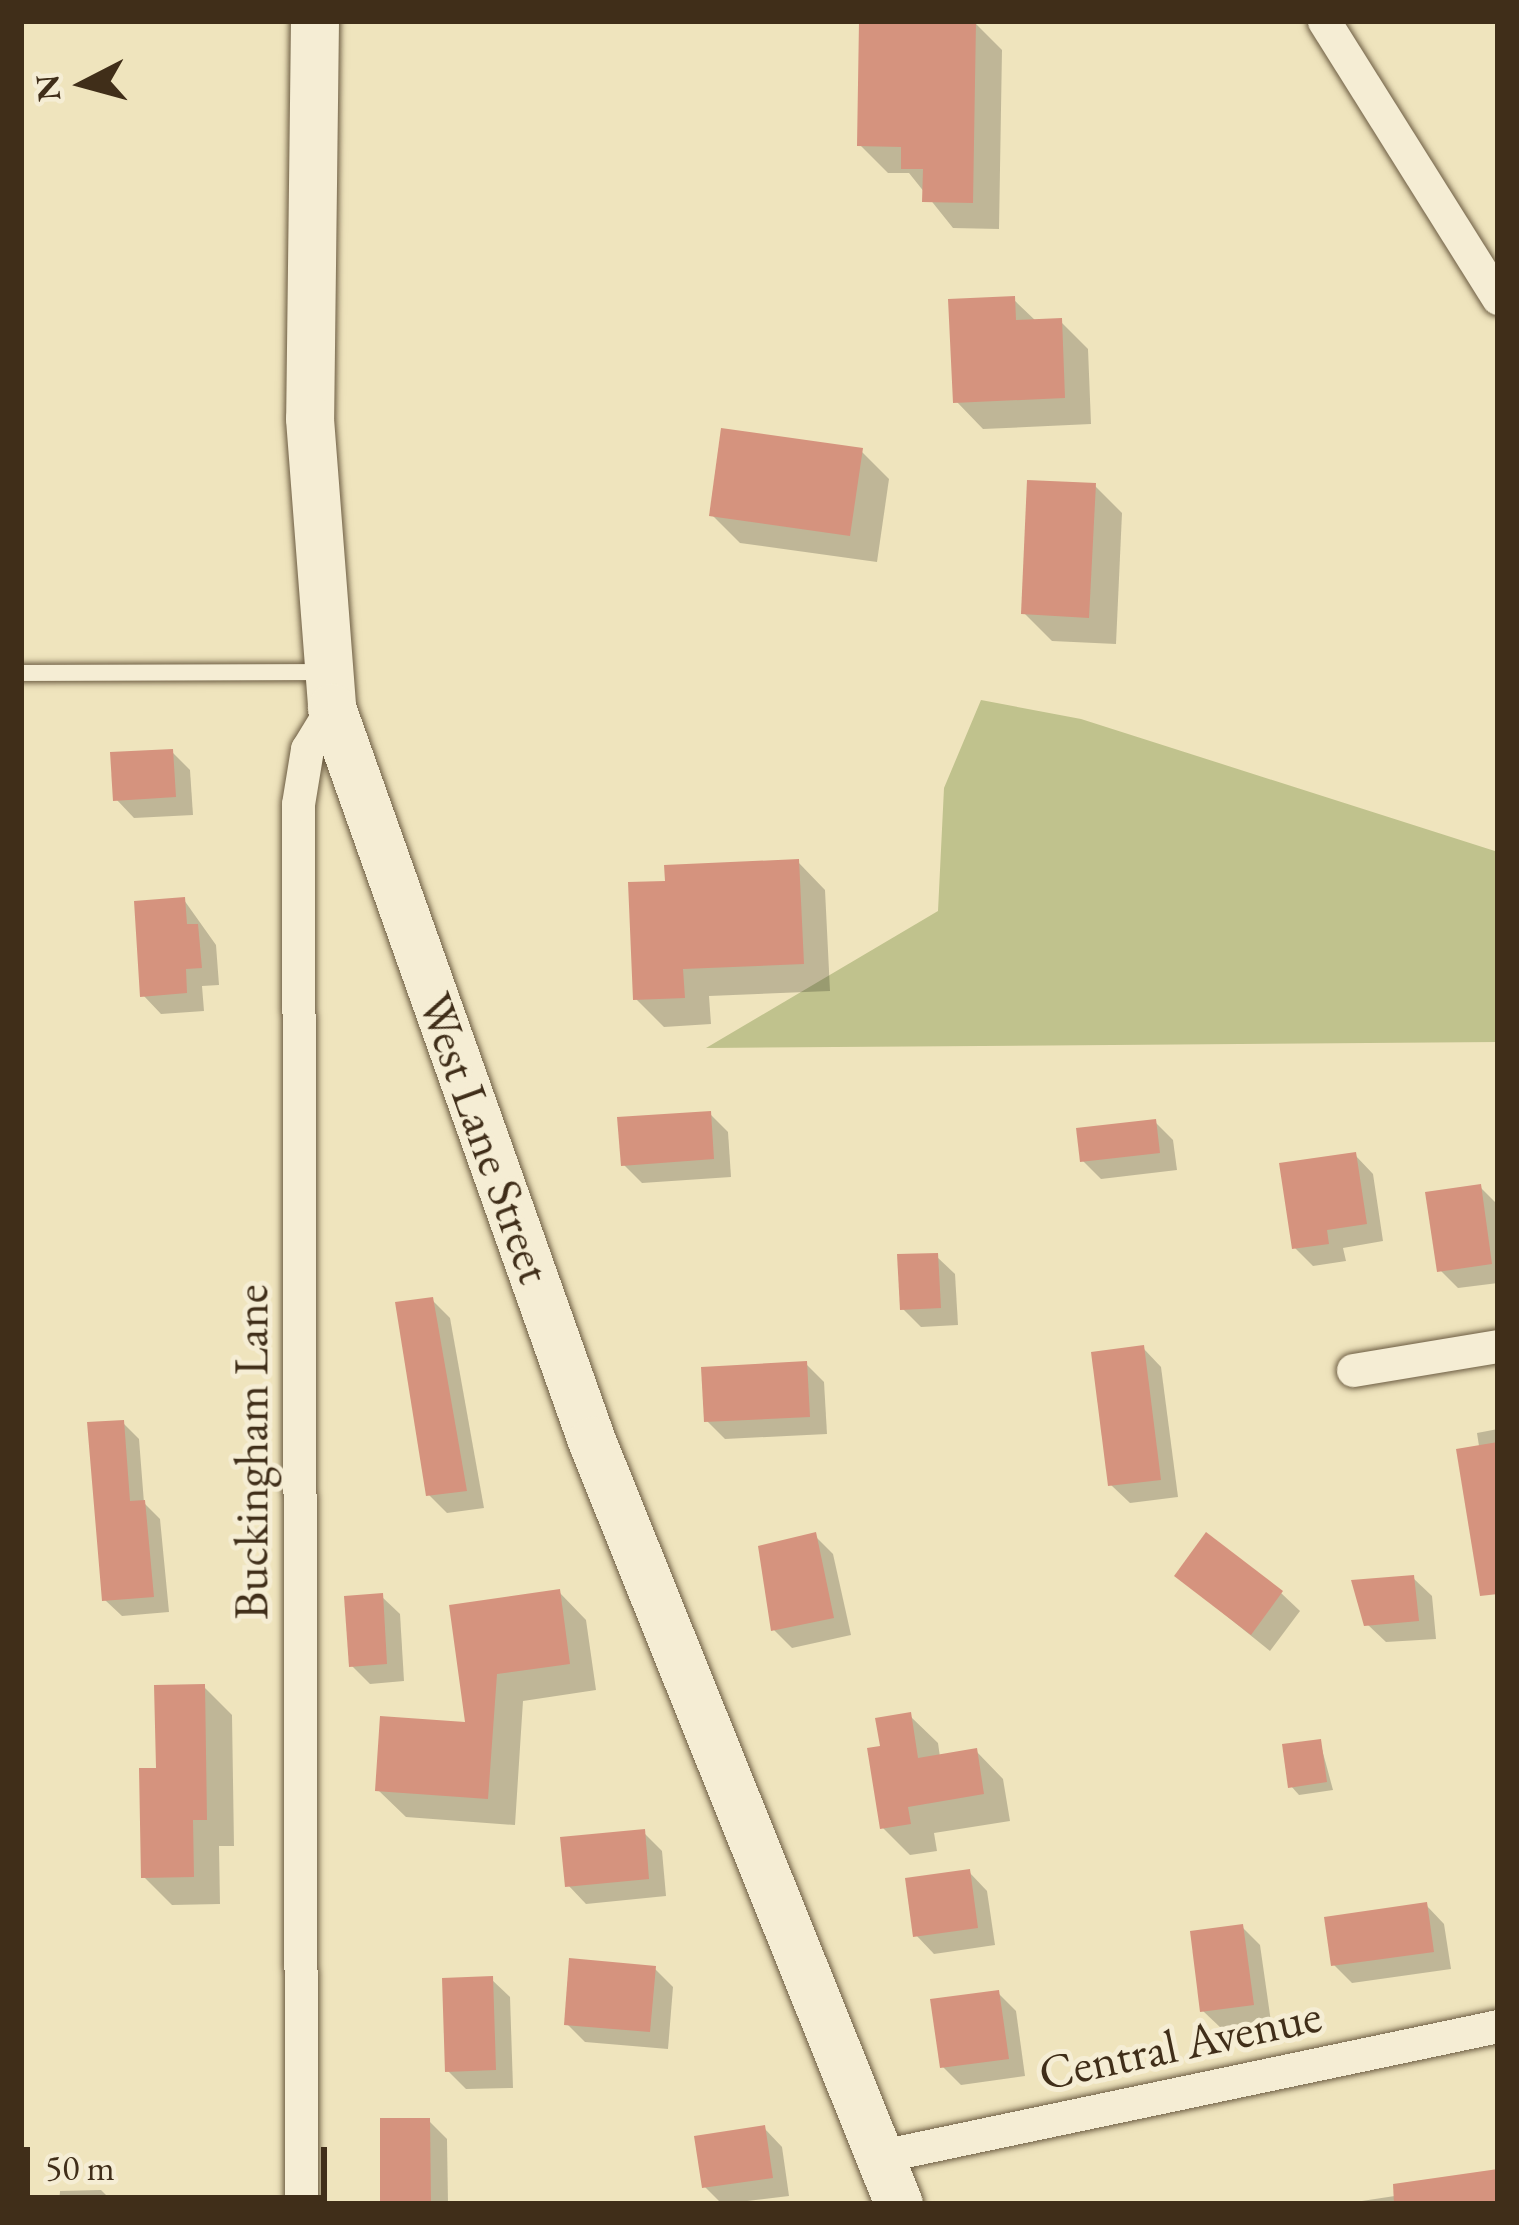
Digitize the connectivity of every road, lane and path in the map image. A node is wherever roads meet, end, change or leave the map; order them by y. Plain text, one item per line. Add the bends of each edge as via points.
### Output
1 (315, 21) edge
2 (1324, 21) edge
3 (1498, 298) edge
4 (21, 673) edge
5 (330, 690) junction
6 (1498, 1346) edge
7 (1353, 1370) dead end
8 (1498, 2026) edge
9 (881, 2156) junction
10 (301, 2204) edge
11 (899, 2204) edge

1 - 5 street, West Lane Street via 310,419
2 - 3 street
4 - 5 lane
5 - 9 street, West Lane Street via 592,1441
5 - 10 street, Buckingham Lane via 307,749 298,804
6 - 7 street
8 - 9 street, Central Avenue
9 - 11 street, West Lane Street

